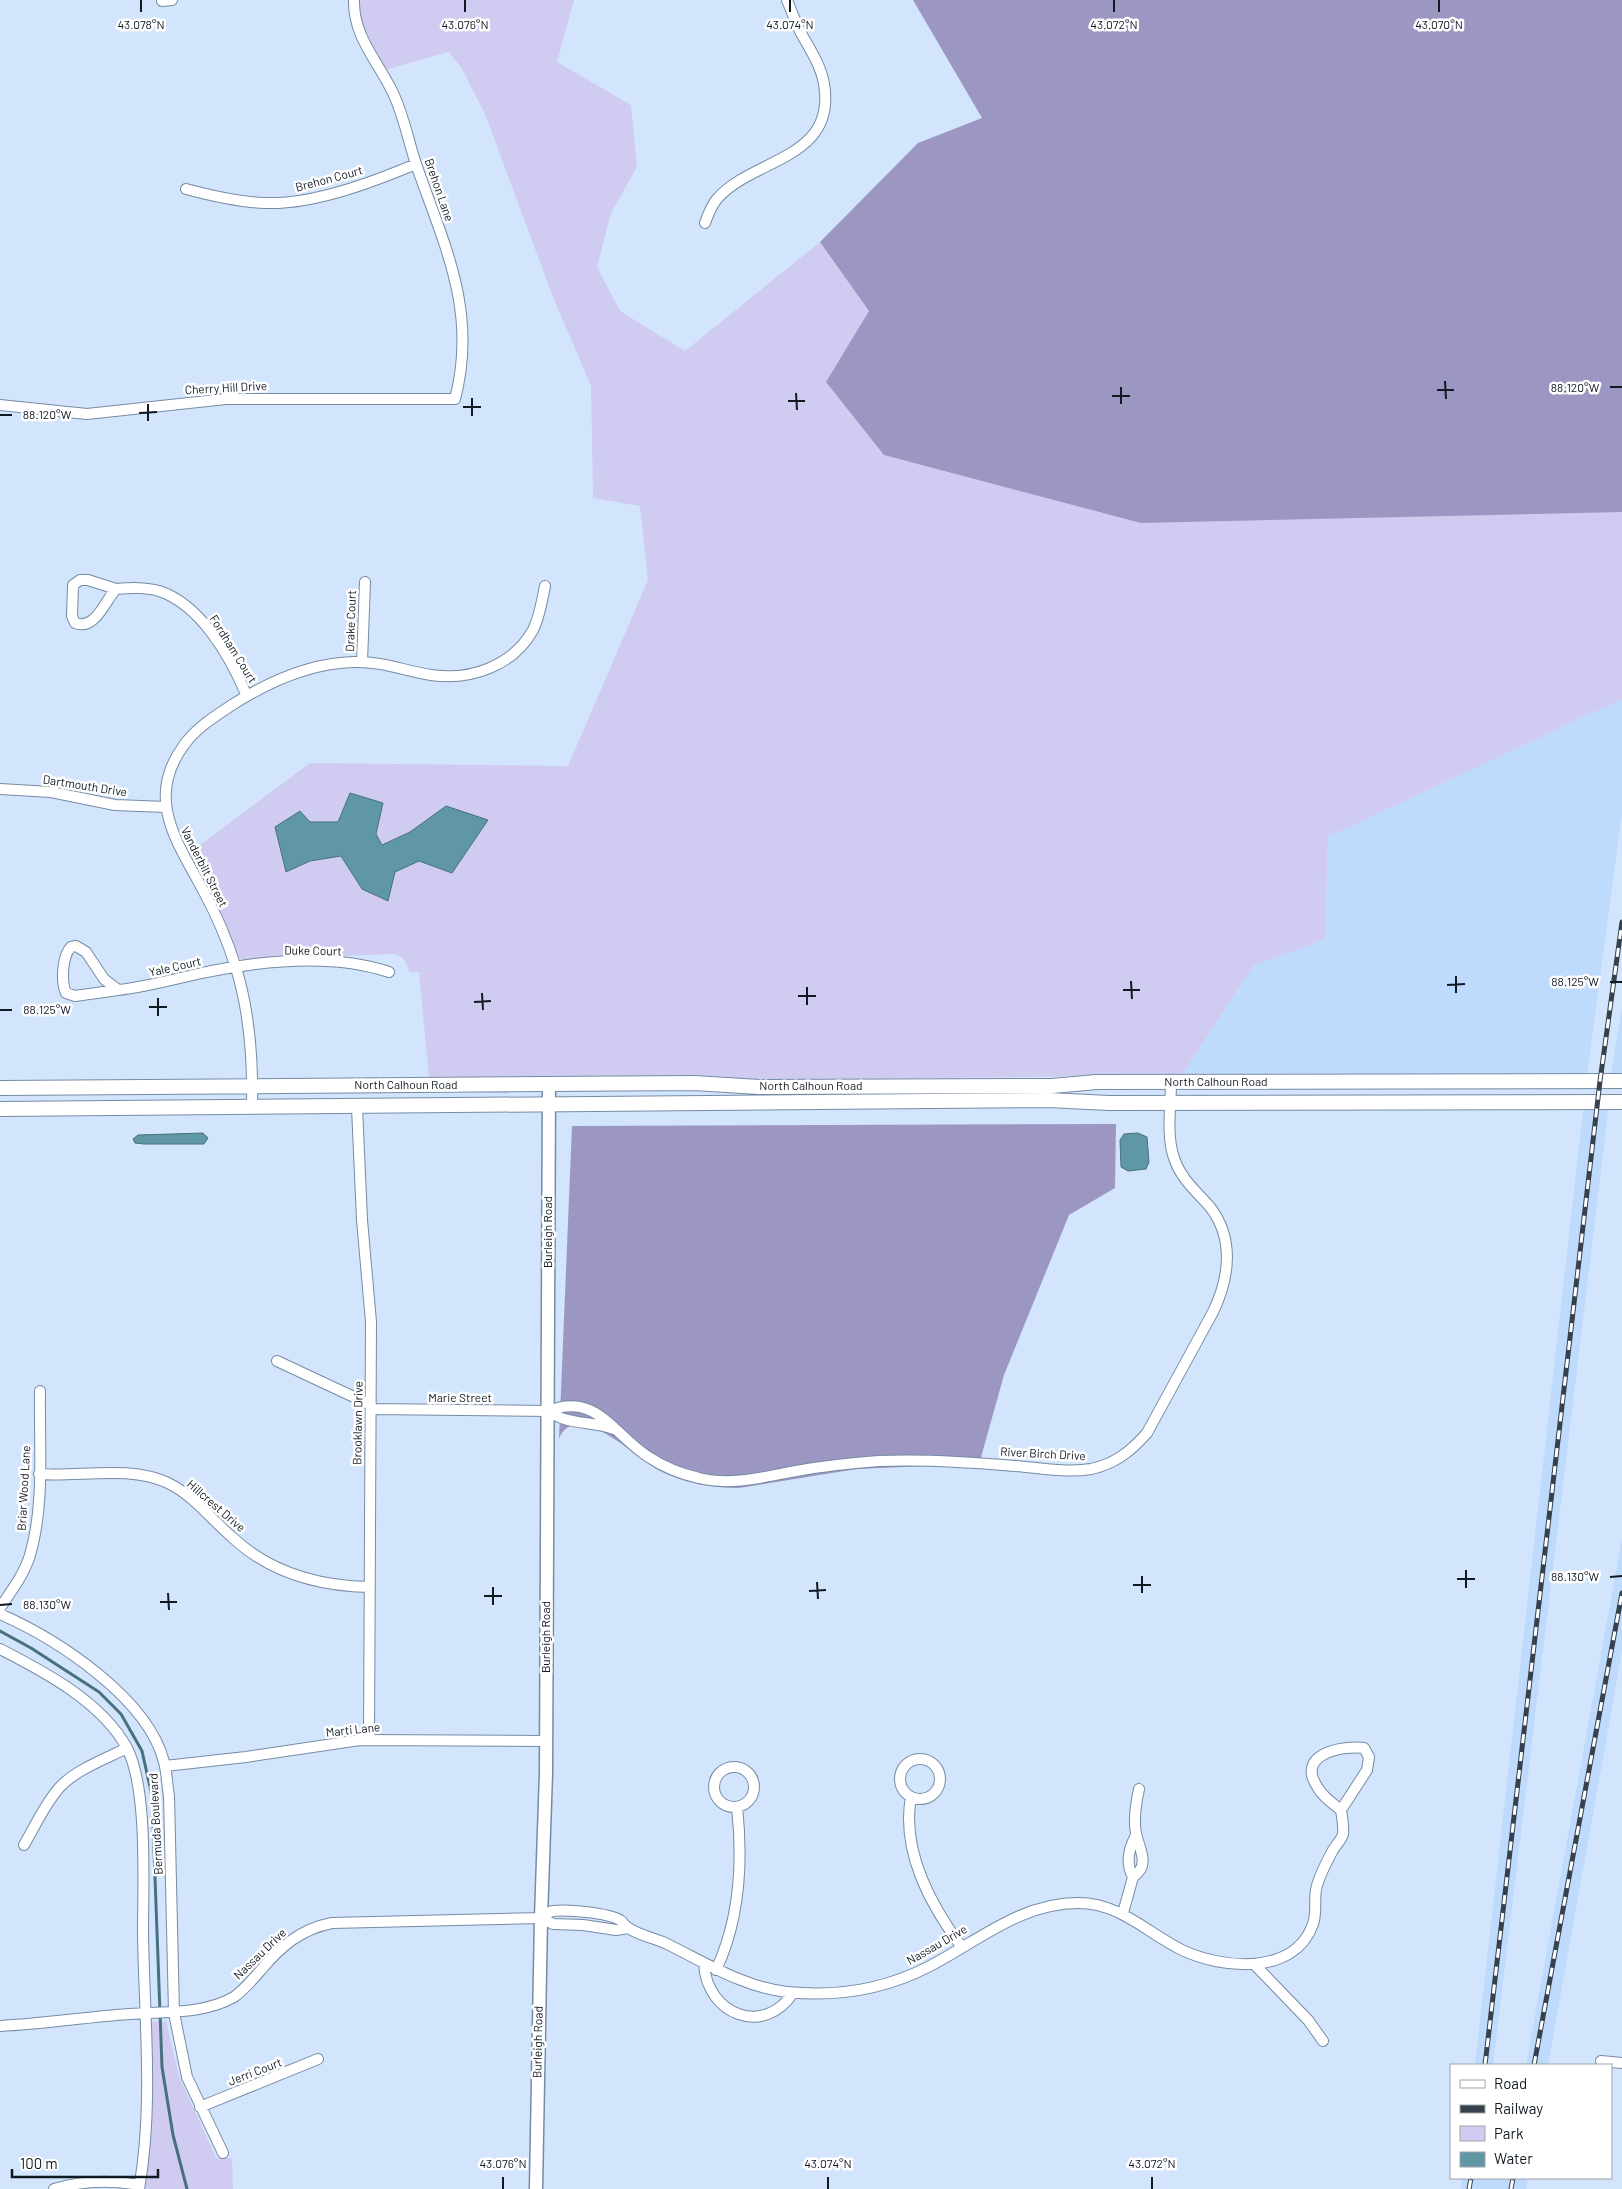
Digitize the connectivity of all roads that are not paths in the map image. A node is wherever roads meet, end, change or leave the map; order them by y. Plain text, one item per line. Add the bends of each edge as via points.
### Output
1 (354, 0) edge
2 (787, 0) edge
3 (416, 164) junction
4 (186, 189) dead end
5 (705, 223) dead end
6 (455, 399) joint
7 (0, 405) edge
8 (365, 582) dead end
9 (545, 586) dead end
10 (116, 588) junction
11 (362, 662) junction
12 (246, 694) junction
13 (0, 789) edge
14 (166, 807) junction
15 (236, 967) junction
16 (389, 972) dead end
17 (118, 990) junction
18 (1622, 1081) edge
19 (1171, 1082) junction
20 (549, 1084) junction
21 (253, 1086) junction
22 (0, 1088) edge
23 (1622, 1102) edge
24 (1171, 1103) junction
25 (549, 1105) junction
26 (252, 1107) junction
27 (357, 1107) junction
28 (0, 1109) edge
29 (277, 1361) dead end
30 (40, 1391) dead end
31 (371, 1407) junction
32 (548, 1411) junction
33 (615, 1429) junction
34 (39, 1474) junction
35 (368, 1587) junction
36 (0, 1608) edge
37 (0, 1614) edge
38 (0, 1649) edge
39 (369, 1739) junction
40 (546, 1741) junction
41 (127, 1748) junction
42 (165, 1766) junction
43 (1139, 1789) dead end
44 (910, 1797) junction
45 (737, 1807) dead end
46 (1341, 1810) junction
47 (24, 1845) dead end
48 (1122, 1913) junction
49 (541, 1918) junction
50 (962, 1946) junction
51 (704, 1964) junction
52 (1254, 1964) junction
53 (716, 1970) junction
54 (793, 1992) junction
55 (148, 2013) junction
56 (169, 2013) junction
57 (0, 2026) edge
58 (1323, 2041) dead end
59 (318, 2059) dead end
60 (1601, 2061) dead end
61 (1622, 2063) edge
62 (200, 2107) junction
63 (223, 2153) dead end
64 (139, 2187) edge
65 (54, 2189) edge
66 (536, 2189) edge

1 - 3 street, Brehon Lane via 353,11 359,32 393,94
2 - 5 street via 820,67 825,100 822,114 810,139 797,150 730,188 717,199
3 - 4 street, Brehon Court via 294,202 249,202
3 - 6 street, Brehon Lane via 459,291 462,337
6 - 7 street, Cherry Hill Drive via 226,398 87,414
8 - 11 street, Drake Court
9 - 11 street, Vanderbilt Street via 533,630 523,644 491,668 452,677
10 - 10 street, Fordham Court via 88,580 75,582 72,608 75,623 88,625 94,620
10 - 12 street, Fordham Court via 158,591 194,612 214,636
11 - 12 street, Vanderbilt Street via 296,672
12 - 14 street, Vanderbilt Street via 193,734 184,746 168,780
13 - 14 street, Dartmouth Drive via 51,792 115,805
14 - 15 street, Vanderbilt Street via 172,833 205,894
15 - 16 street, Duke Court via 312,962 373,966
15 - 17 street, Yale Court
15 - 21 street, Vanderbilt Street via 250,1034
17 - 17 street, Yale Court via 104,979 81,948 71,947 67,951 66,993 82,996
18 - 19 main road, North Calhoun Road
19 - 20 main road, North Calhoun Road via 1032,1086
19 - 24 street, River Birch Drive
20 - 21 main road, North Calhoun Road
20 - 25 street, Burleigh Road
21 - 22 main road, North Calhoun Road
21 - 26 street, Vanderbilt Street
23 - 24 main road, North Calhoun Road
24 - 25 main road, North Calhoun Road via 1039,1100
24 - 33 street, River Birch Drive via 1173,1157 1183,1178 1218,1220 1227,1248 1228,1268 1213,1312 1158,1414 1147,1433 1122,1457 1106,1465 1075,1470 941,1460 884,1461 798,1470 752,1479 710,1480 682,1474 660,1464
25 - 27 main road, North Calhoun Road
25 - 32 street, Burleigh Road
26 - 27 main road, North Calhoun Road
26 - 28 main road, North Calhoun Road
27 - 31 street, Brooklawn Drive via 362,1220 370,1289
29 - 31 street, Marie Street
30 - 34 street, Briar Wood Lane
31 - 32 street, Marie Street
31 - 35 street, Brooklawn Drive
32 - 33 street, River Birch Drive via 566,1420 592,1422
32 - 33 street, River Birch Drive via 564,1405 581,1408 597,1413
32 - 40 street, Burleigh Road
34 - 35 street, Hillcrest Drive via 128,1474 168,1483 200,1506 246,1549 278,1568 322,1581
34 - 36 street, Briar Wood Lane via 30,1555
35 - 39 street, Brooklawn Drive
37 - 42 street, Bermuda Boulevard via 54,1644 124,1696 152,1733
38 - 41 street, Bermuda Boulevard via 84,1700 102,1716
39 - 40 street, Marti Lane
39 - 42 street, Marti Lane
40 - 49 street, Burleigh Road
41 - 47 street via 60,1786
41 - 55 street, Bermuda Boulevard via 133,1763 140,1809
42 - 56 street, Bermuda Boulevard via 169,1806
43 - 48 street via 1136,1835 1142,1846 1142,1864 1133,1877
44 - 44 street via 900,1782 902,1770 916,1759 929,1761 938,1771 936,1791 924,1799
44 - 50 street via 908,1824 920,1875 940,1916
45 - 53 street via 740,1834 738,1888 731,1927
46 - 46 street via 1318,1789 1312,1777 1312,1766 1319,1756 1334,1749 1364,1748 1370,1757 1367,1770
46 - 52 street, Nassau Drive via 1343,1834 1316,1888 1314,1922 1294,1951 1278,1960
48 - 50 street, Nassau Drive via 1093,1904 1052,1907 1000,1924
48 - 52 street, Nassau Drive via 1197,1956 1233,1964
49 - 51 street, Nassau Drive via 550,1911 583,1912 620,1920 628,1928
49 - 56 street, Nassau Drive via 348,1922 317,1926 286,1943 235,1996 200,2009
49 - 66 street, Burleigh Road
50 - 54 street, Nassau Drive via 929,1967 878,1986 826,1994
51 - 53 street, Nassau Drive
51 - 54 street via 712,1995 734,2012 749,2016 775,2012 786,2004
52 - 58 street via 1308,2020
53 - 54 street, Nassau Drive via 760,1986
55 - 56 street, Nassau Drive
55 - 57 street, Nassau Drive
55 - 64 street, Bermuda Boulevard via 146,2137
56 - 62 street, Bermuda Boulevard via 187,2077
59 - 62 street, Jerri Court
60 - 61 street
62 - 63 street, Bermuda Boulevard
64 - 65 street via 124,2182 88,2183

